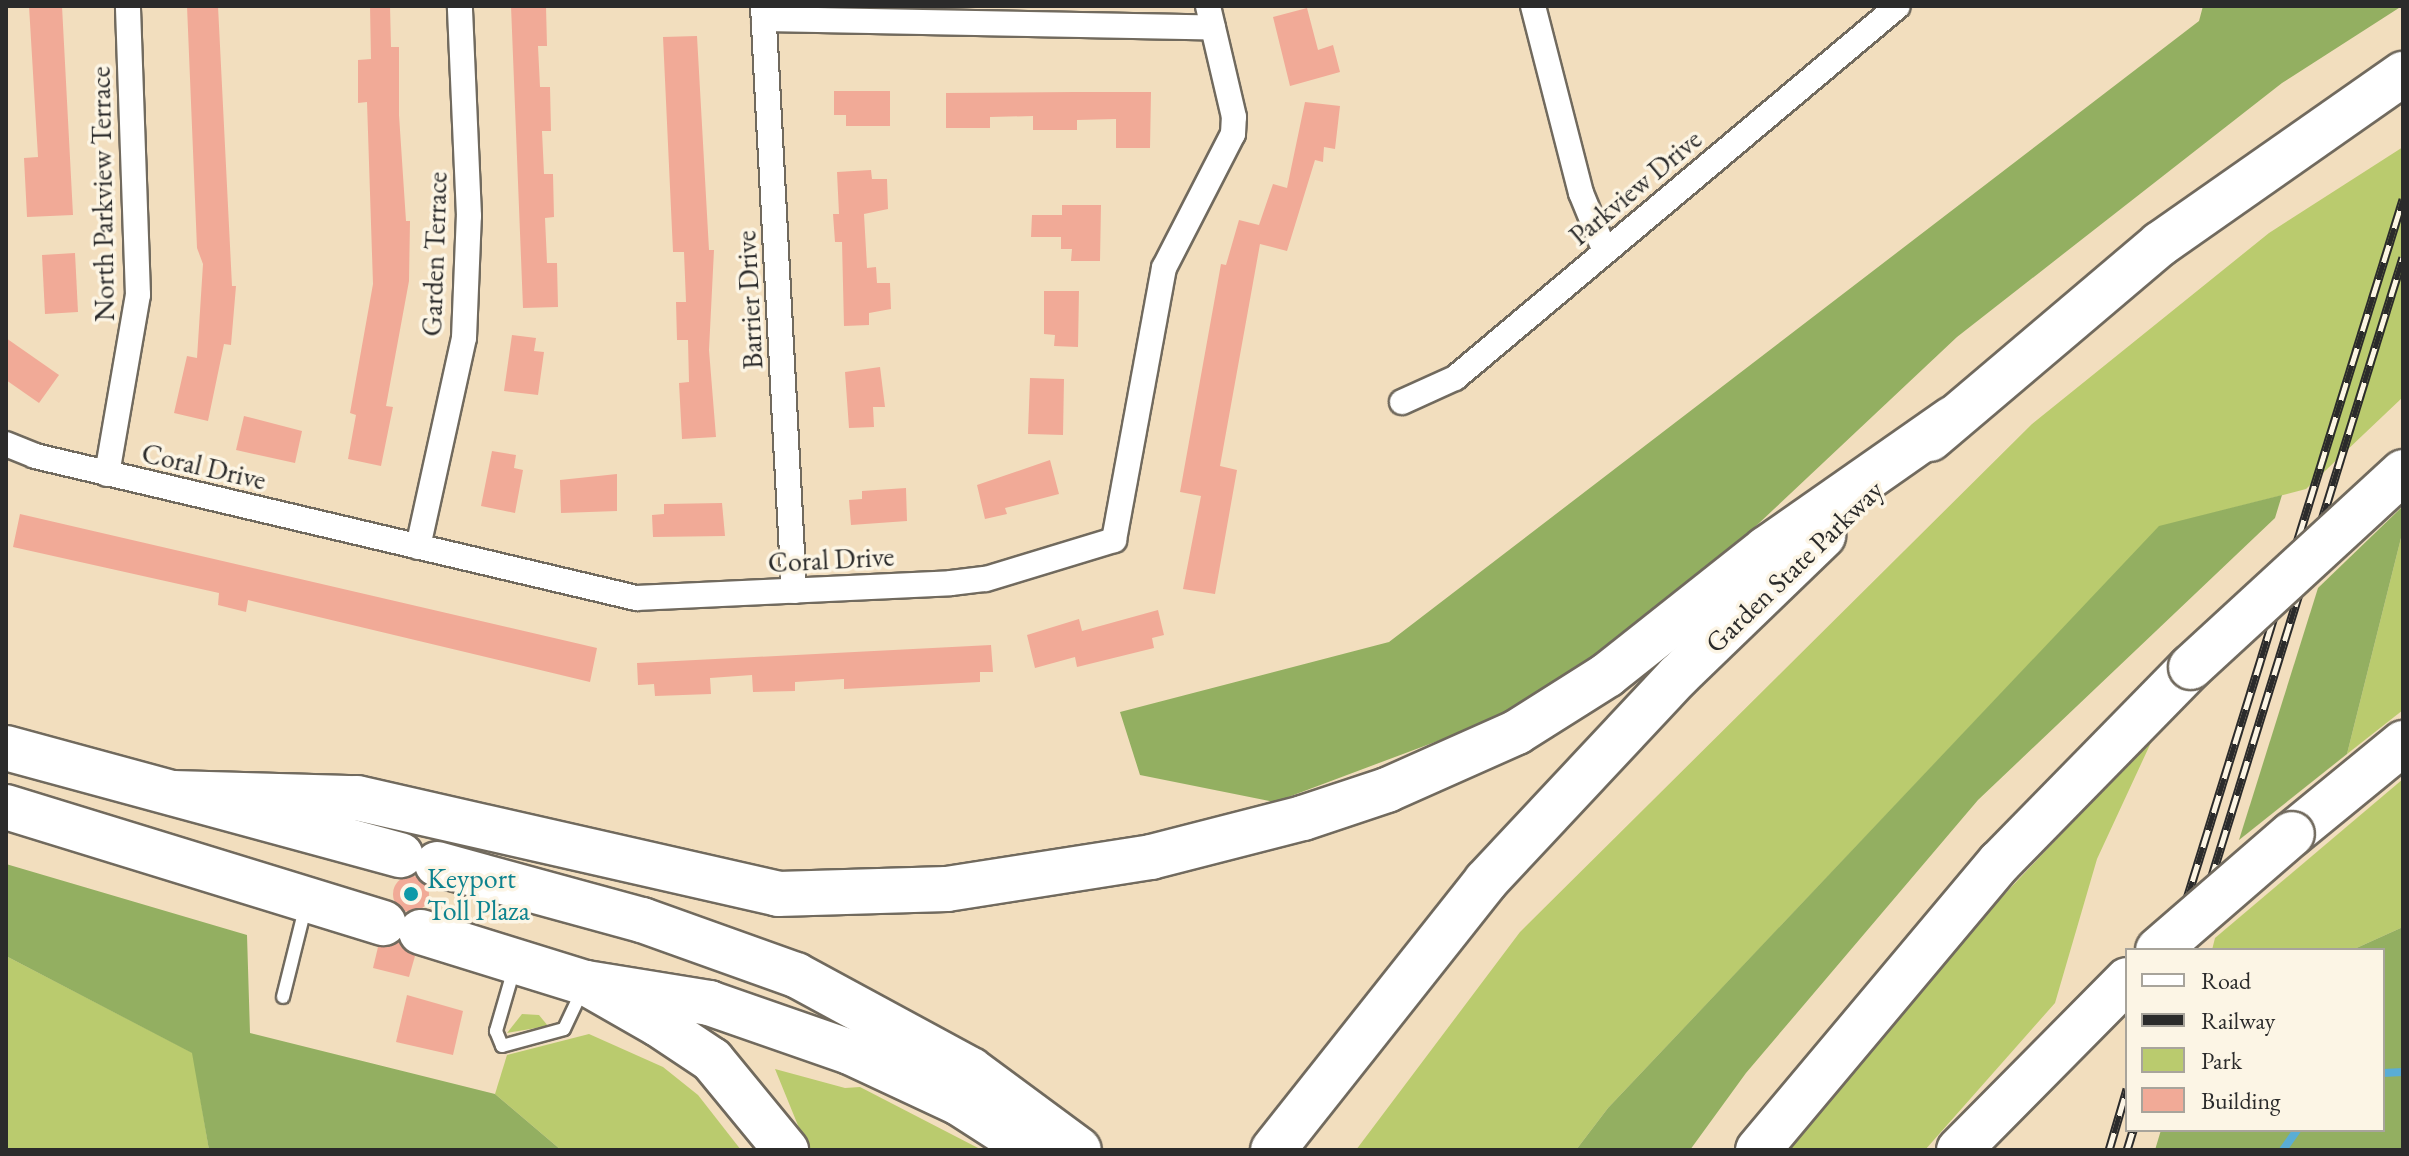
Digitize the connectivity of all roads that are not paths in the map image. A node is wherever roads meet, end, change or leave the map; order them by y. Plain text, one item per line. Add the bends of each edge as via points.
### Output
1 (128, 6) edge
2 (460, 6) edge
3 (1533, 6) edge
4 (1898, 6) edge
5 (764, 12) edge
6 (1211, 17) edge
7 (2403, 74) edge
8 (1604, 249) junction
9 (1402, 402) dead end
10 (1952, 419) junction
11 (6, 444) edge
12 (2403, 472) edge
13 (107, 474) junction
14 (418, 547) junction
15 (794, 591) junction
16 (2403, 743) edge
17 (6, 748) edge
18 (173, 793) junction
19 (6, 807) edge
20 (6, 831) edge
21 (153, 855) junction
22 (307, 902) junction
23 (2160, 948) edge
24 (518, 959) junction
25 (2125, 982) edge
26 (586, 983) junction
27 (283, 997) dead end
28 (786, 1150) edge
29 (1032, 1150) edge
30 (1079, 1150) edge
31 (1273, 1150) edge
32 (1758, 1150) edge
33 (1959, 1150) edge

1 - 13 street, North Parkview Terrace via 138,295
2 - 14 street, Garden Terrace via 469,216 464,338
3 - 8 street via 1581,193
4 - 8 street, Parkview Drive
5 - 6 street
5 - 15 street, Barrier Drive
6 - 15 street, Coral Drive via 1234,117 1233,134 1164,268 1114,540 986,579
7 - 10 highway, Garden State Parkway via 2160,244
8 - 9 street, Parkview Drive via 1455,378
10 - 18 highway via 1766,549 1607,675 1517,732 1364,798 1151,857 947,889 778,894 357,798
10 - 31 highway, Garden State Parkway via 1708,647 1549,812 1426,951
11 - 13 street, Coral Drive
12 - 32 highway, bridge via 2191,667 2000,862
13 - 14 street, Coral Drive
14 - 15 street, Coral Drive via 636,598
16 - 23 highway, bridge
17 - 18 highway
18 - 30 highway via 642,920 796,975 971,1070
19 - 21 highway
20 - 21 highway
21 - 22 highway
22 - 24 highway
22 - 27 lane
24 - 26 highway
24 - 26 lane via 496,1031 502,1046 564,1029
25 - 33 highway
26 - 28 highway via 712,1060
26 - 29 highway via 709,1003 850,1052 959,1103

